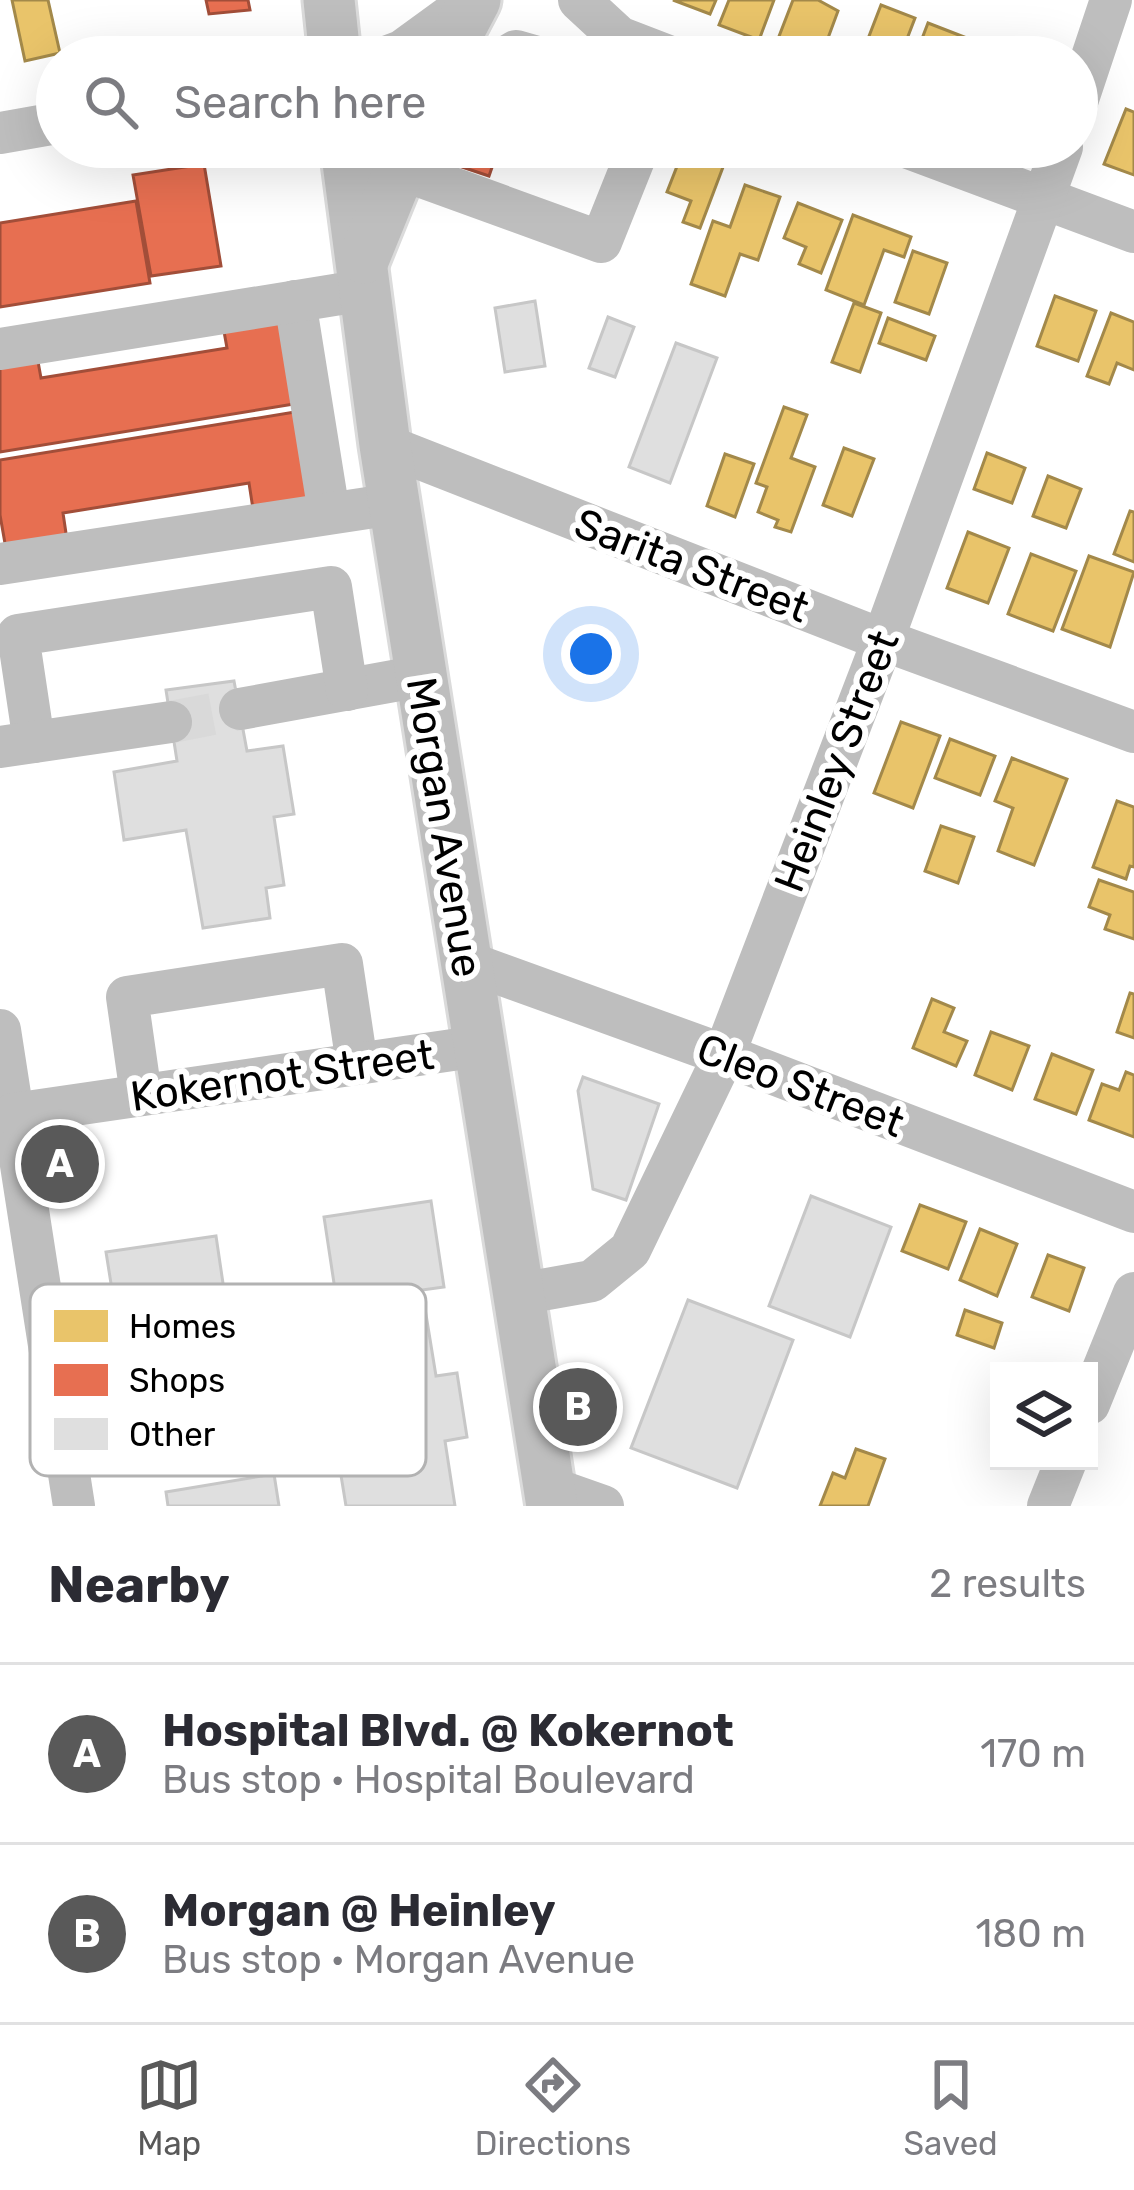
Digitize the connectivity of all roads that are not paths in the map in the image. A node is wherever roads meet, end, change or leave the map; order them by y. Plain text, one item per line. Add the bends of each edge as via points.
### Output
1 (328, 0) edge
2 (474, 0) edge
3 (579, 0) edge
4 (1111, 0) edge
5 (332, 36) edge
6 (423, 36) edge
7 (456, 36) edge
8 (618, 36) edge
9 (1098, 39) edge
10 (36, 127) edge
11 (0, 133) edge
12 (349, 168) edge
13 (423, 168) edge
14 (439, 168) edge
15 (631, 168) edge
16 (961, 168) edge
17 (1055, 168) edge
18 (1044, 200) junction
19 (1134, 232) edge
20 (363, 277) junction
21 (296, 302) junction
22 (0, 350) edge
23 (385, 445) junction
24 (394, 504) junction
25 (329, 513) junction
26 (0, 564) edge
27 (883, 640) junction
28 (422, 676) junction
29 (347, 690) junction
30 (240, 709) tunnel mouth
31 (171, 722) tunnel mouth
32 (1134, 732) edge
33 (17, 745) edge
34 (466, 962) junction
35 (0, 1030) edge
36 (480, 1046) junction
37 (724, 1055) junction
38 (357, 1064) junction
39 (141, 1095) junction
40 (13, 1114) junction
41 (1134, 1212) edge
42 (39, 1284) edge
43 (1134, 1293) edge
44 (519, 1294) junction
45 (1098, 1382) edge
46 (1062, 1470) edge
47 (69, 1476) edge
48 (551, 1497) edge
49 (74, 1506) edge
50 (603, 1506) edge
51 (1048, 1506) edge

1 - 5 main road
2 - 6 street
2 - 7 main road
3 - 8 street
4 - 9 street
10 - 11 street
12 - 20 main road, Morgan Avenue
13 - 20 main road
14 - 15 street via 601,242
16 - 18 street
17 - 18 street, Heinley Street
18 - 19 street
18 - 27 street, Heinley Street
20 - 21 street
20 - 23 main road, Morgan Avenue
21 - 22 street
21 - 25 street
23 - 24 main road, Morgan Avenue
23 - 27 street, Sarita Street
24 - 25 street
24 - 28 main road, Morgan Avenue
25 - 26 street
27 - 32 street, Sarita Street
27 - 37 street, Heinley Street
28 - 29 street
28 - 34 main road, Morgan Avenue
29 - 30 street
29 - 33 street via 331,587 18,635
31 - 33 street
34 - 36 main road, Morgan Avenue
34 - 37 street, Cleo Street
35 - 40 street
36 - 38 street, Kokernot Street
36 - 44 main road, Morgan Avenue
37 - 41 street, Cleo Street
37 - 44 street, Heinley Street via 630,1250 592,1281
38 - 39 street, Kokernot Street
38 - 39 street via 355,962 113,998
39 - 40 street, Kokernot Street
40 - 42 street
43 - 45 street
44 - 48 main road, Morgan Avenue
46 - 51 street
47 - 49 street
48 - 50 street

